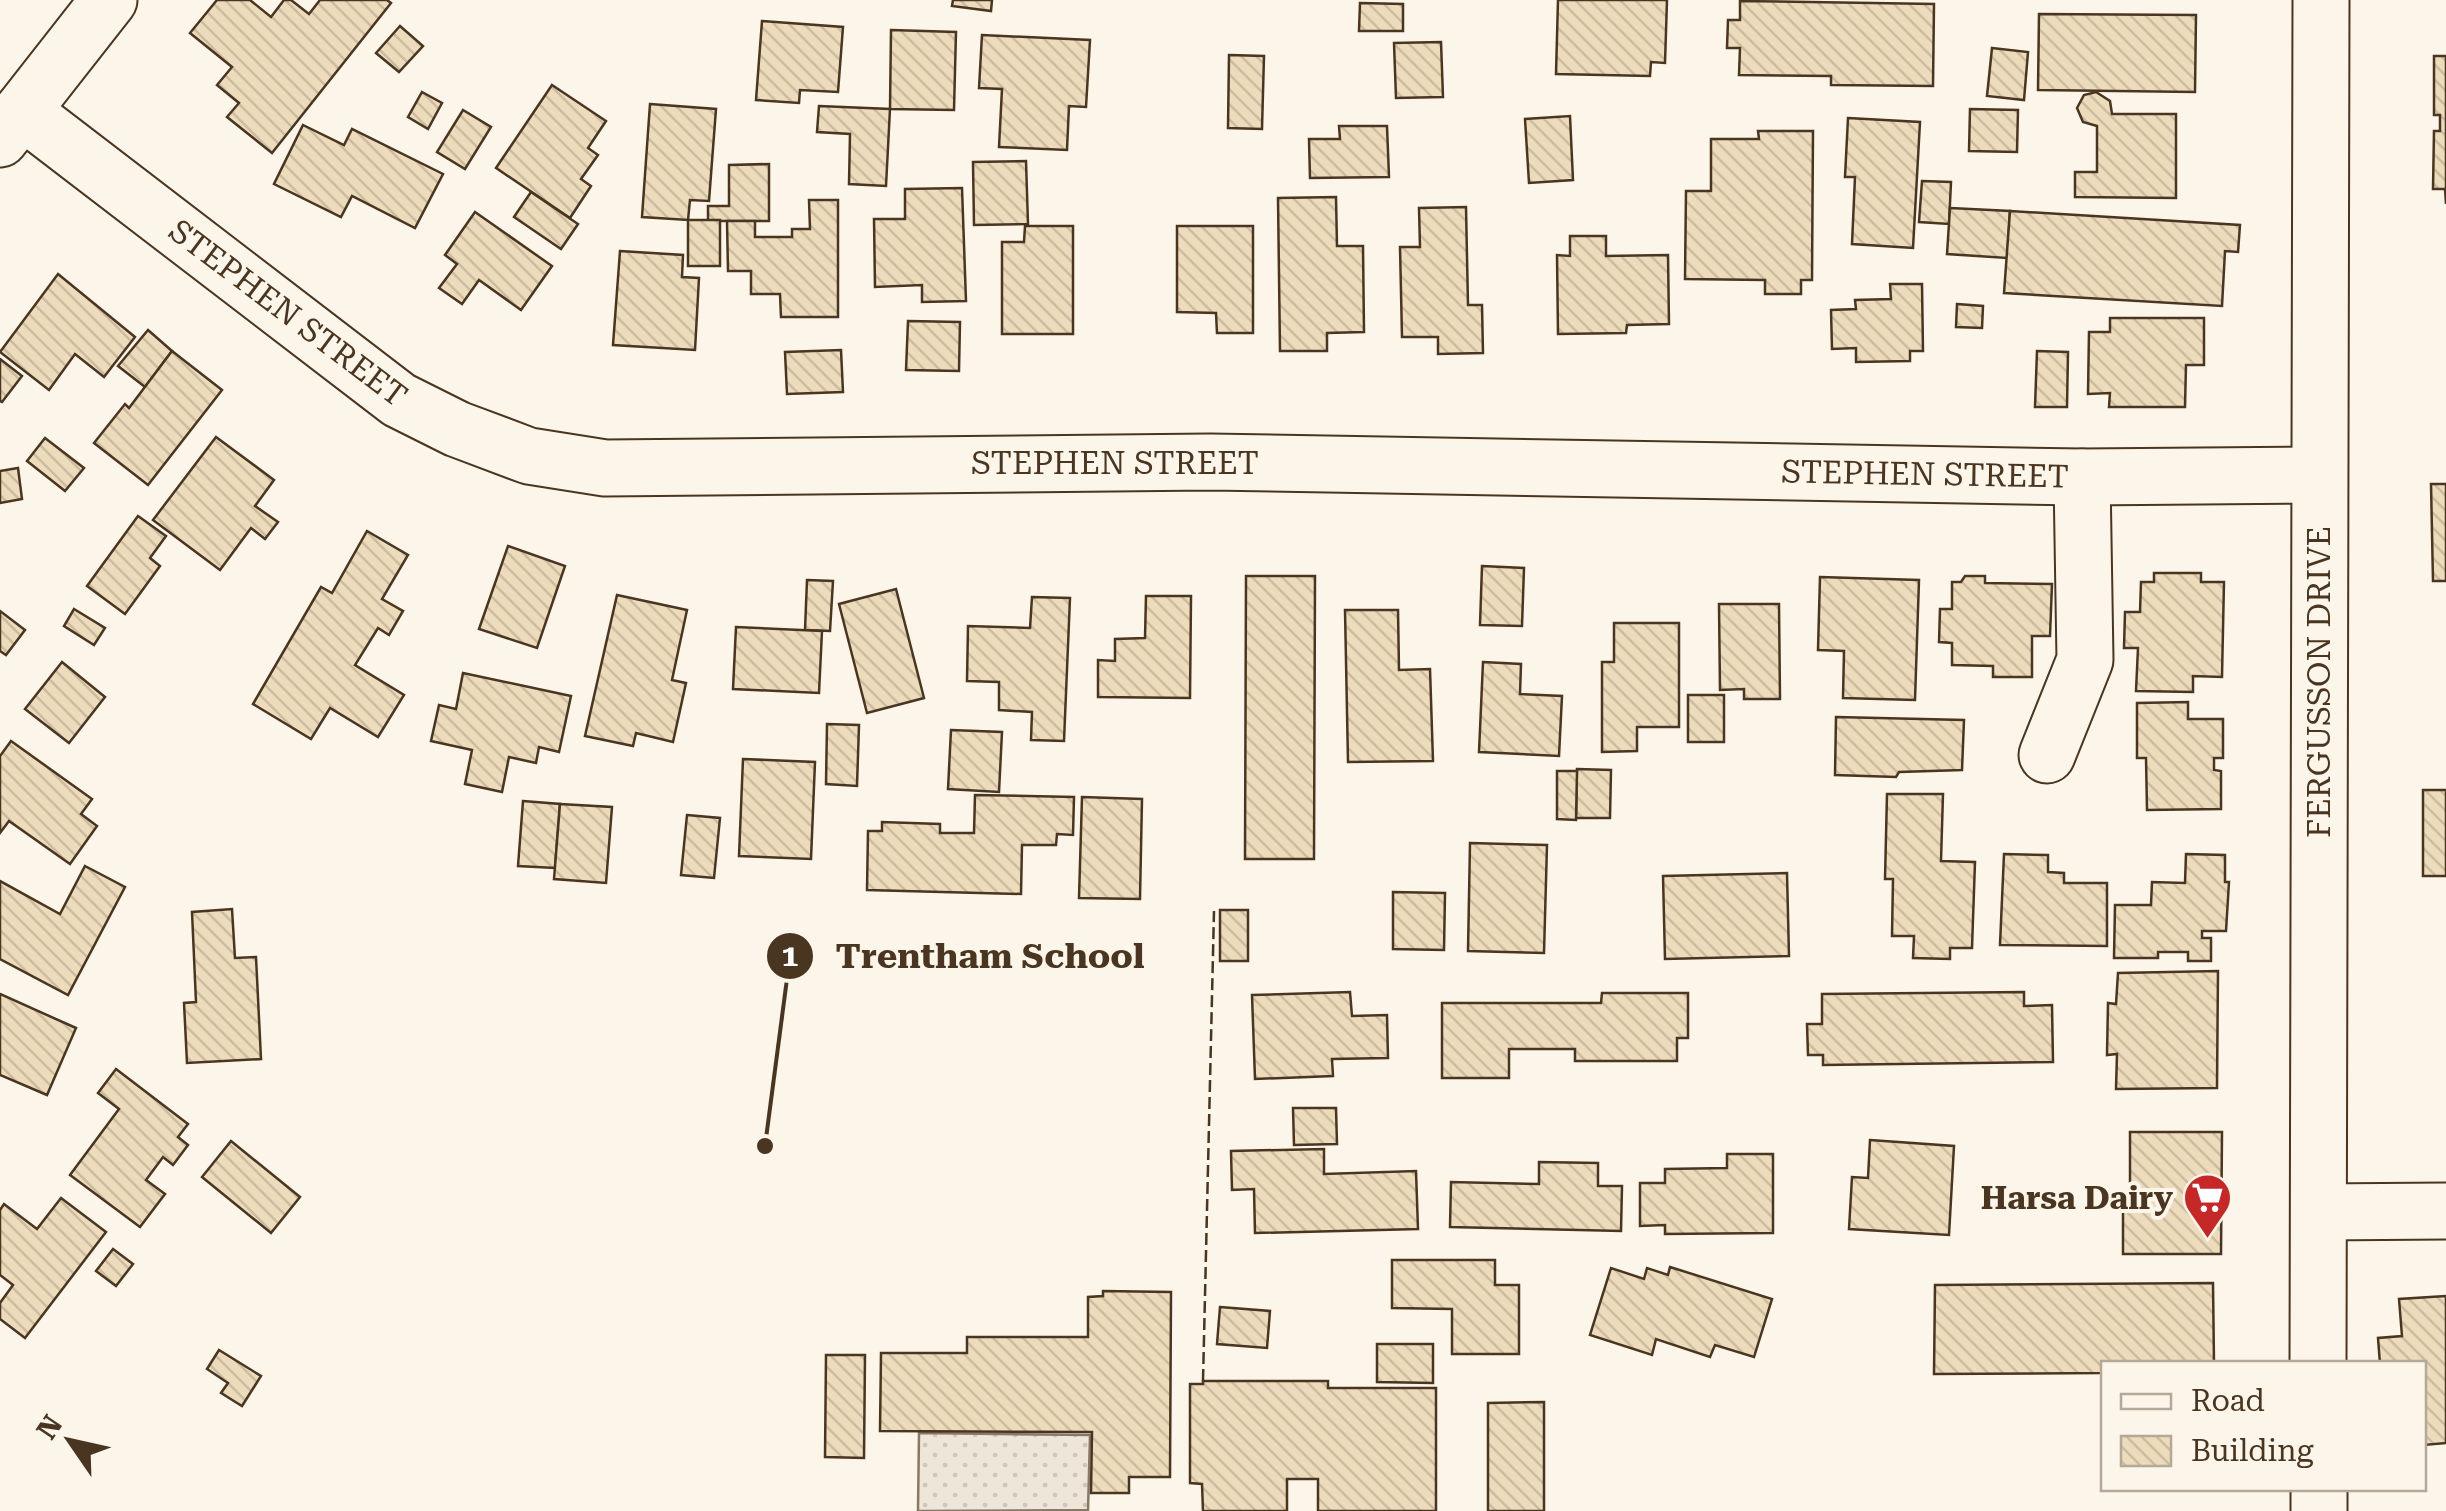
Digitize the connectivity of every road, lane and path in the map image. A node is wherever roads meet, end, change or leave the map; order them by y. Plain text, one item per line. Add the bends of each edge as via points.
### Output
1 (109, 0) edge
2 (2321, 0) edge
3 (11, 125) edge
4 (2319, 475) junction
5 (2082, 477) junction
6 (2047, 754) dead end
7 (2446, 1211) edge
8 (2319, 1212) junction
9 (2318, 1361) edge

1 - 3 street
2 - 4 street, FERGUSSON DRIVE
3 - 5 street, STEPHEN STREET via 399,400 528,456 606,468 1210,462
4 - 5 street, STEPHEN STREET
4 - 8 street, FERGUSSON DRIVE
5 - 6 street via 2085,660
7 - 8 street
8 - 9 street, FERGUSSON DRIVE

